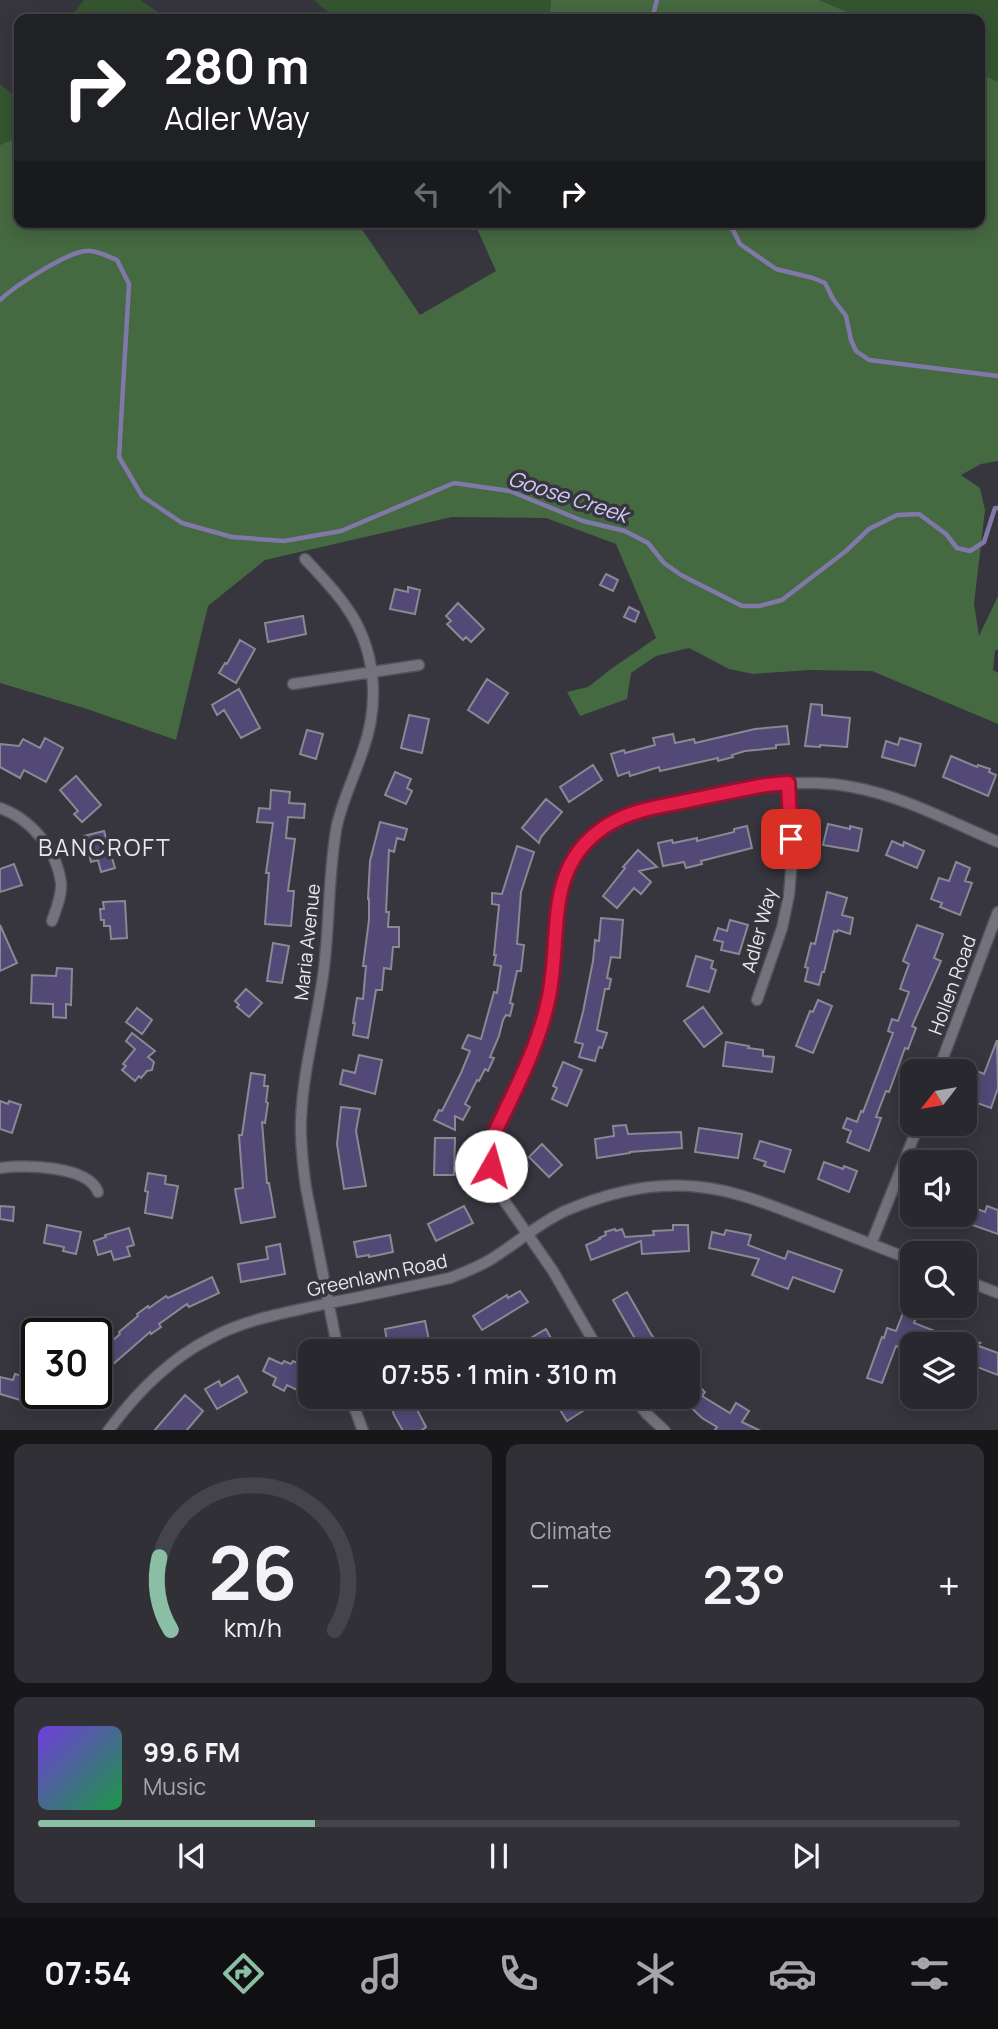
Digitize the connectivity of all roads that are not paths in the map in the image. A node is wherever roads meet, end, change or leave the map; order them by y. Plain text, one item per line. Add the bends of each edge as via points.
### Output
1 (305, 559) dead end
2 (419, 665) dead end
3 (371, 672) junction
4 (293, 684) dead end
5 (788, 783) junction
6 (0, 808) edge
7 (998, 842) edge
8 (998, 912) edge
9 (52, 921) dead end
10 (757, 1000) dead end
11 (943, 1059) edge
12 (914, 1136) edge
13 (0, 1168) edge
14 (98, 1192) dead end
15 (527, 1234) junction
16 (871, 1244) junction
17 (900, 1255) edge
18 (977, 1285) edge
19 (998, 1293) edge
20 (329, 1303) junction
21 (336, 1339) edge
22 (592, 1339) edge
23 (355, 1409) edge
24 (643, 1409) edge
25 (108, 1430) edge
26 (363, 1430) edge
27 (665, 1430) edge

1 - 3 street, Maria Avenue via 349,610 368,652
2 - 3 street
3 - 4 street
3 - 20 street, Maria Avenue via 372,722 338,822 321,996 301,1121 302,1163
5 - 7 street via 846,786 890,796
5 - 10 street, Adler Way via 789,895
5 - 15 street via 628,815 605,826 572,861 558,899 551,988 540,1033 493,1140 491,1166 496,1185
6 - 9 street via 30,826 52,856 61,883
8 - 11 street, Hollen Road
12 - 16 street
13 - 14 street via 57,1169 86,1179
15 - 16 street, Greenlawn Road via 561,1213 599,1198 631,1190 687,1186 759,1200
15 - 20 street, Greenlawn Road via 494,1258 450,1278
15 - 22 street
16 - 17 street, Greenlawn Road
18 - 19 street
20 - 21 street, Maria Avenue
20 - 25 street, Greenlawn Road via 272,1315 210,1338 152,1379
23 - 26 street
24 - 27 street

